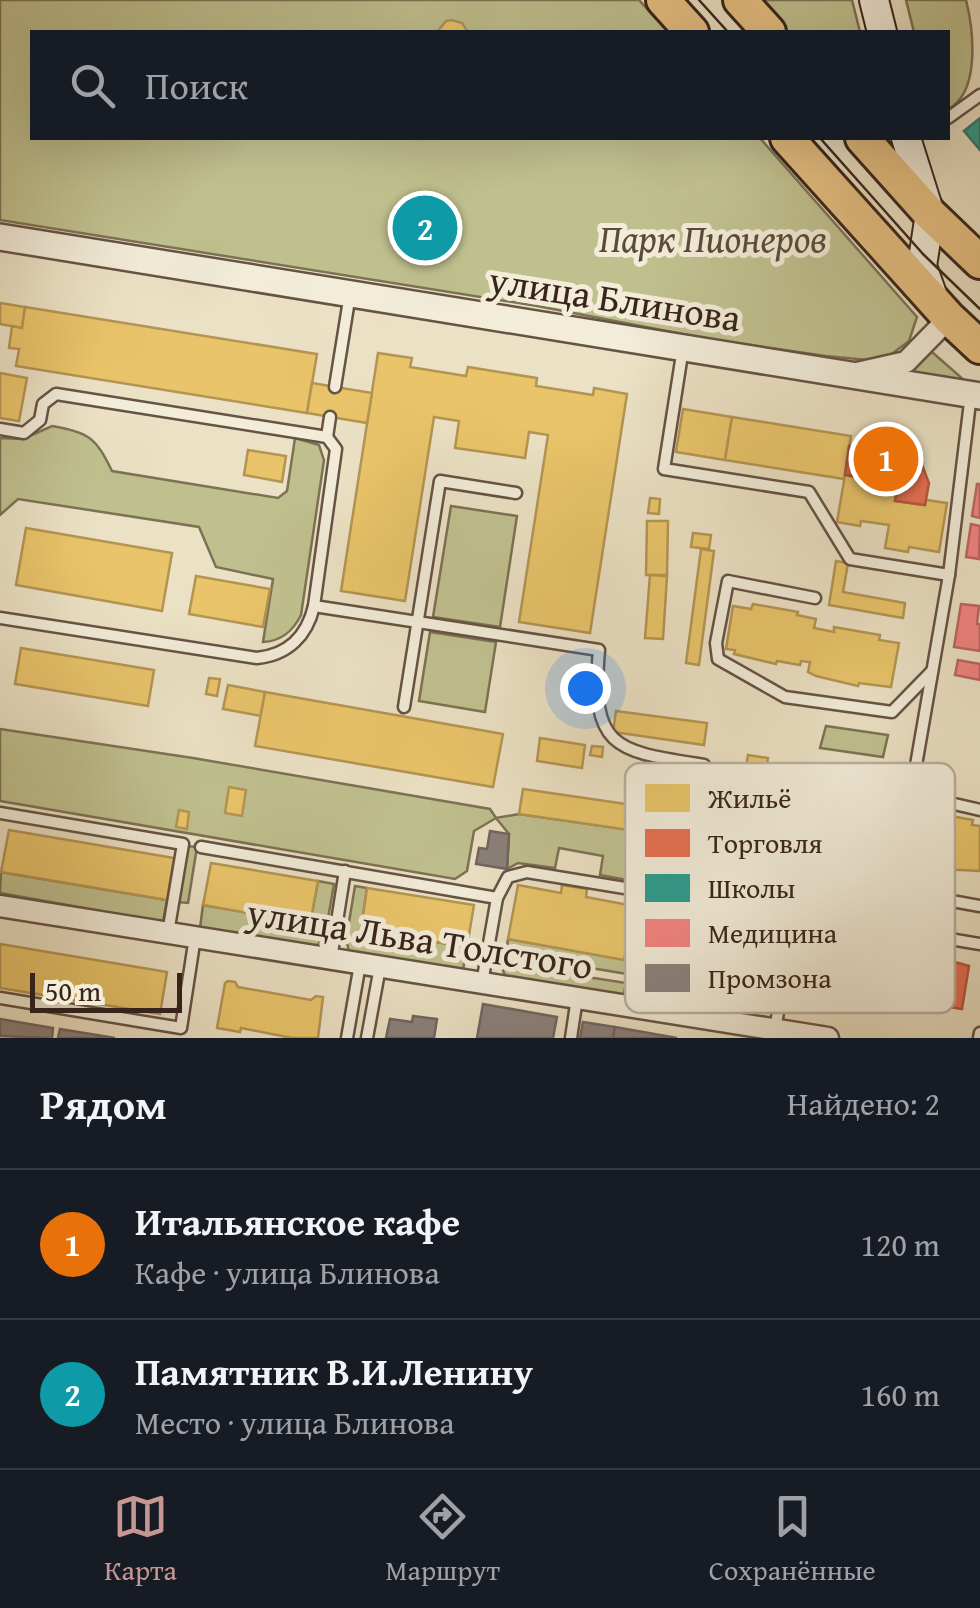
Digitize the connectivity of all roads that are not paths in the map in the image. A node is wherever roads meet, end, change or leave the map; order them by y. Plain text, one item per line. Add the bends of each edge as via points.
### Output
1 (663, 0) edge
2 (740, 0) edge
3 (874, 0) edge
4 (690, 30) edge
5 (767, 30) edge
6 (882, 30) edge
7 (980, 95) edge
8 (950, 117) edge
9 (789, 140) edge
10 (864, 140) edge
11 (907, 140) edge
12 (930, 214) junction
13 (0, 237) edge
14 (980, 262) edge
15 (350, 293) junction
16 (949, 318) junction
17 (683, 347) junction
18 (980, 347) edge
19 (850, 374) junction
20 (335, 387) dead end
21 (975, 395) edge
22 (330, 417) dead end
23 (0, 429) edge
24 (327, 436) junction
25 (516, 493) dead end
26 (949, 575) junction
27 (814, 598) dead end
28 (314, 606) junction
29 (0, 618) edge
30 (418, 622) junction
31 (933, 670) junction
32 (404, 707) dead end
33 (691, 763) edge
34 (916, 763) edge
35 (955, 804) edge
36 (980, 810) edge
37 (0, 813) edge
38 (201, 847) dead end
39 (346, 872) junction
40 (625, 888) edge
41 (497, 898) junction
42 (955, 901) edge
43 (0, 906) edge
44 (980, 906) edge
45 (168, 933) junction
46 (196, 937) junction
47 (955, 940) edge
48 (980, 944) edge
49 (331, 959) junction
50 (370, 965) junction
51 (482, 983) junction
52 (0, 998) edge
53 (577, 998) junction
54 (625, 1005) edge
55 (666, 1013) edge
56 (765, 1032) edge
57 (348, 1038) edge
58 (367, 1038) edge
59 (570, 1038) edge
60 (828, 1038) edge

1 - 4 main road
2 - 5 main road
3 - 6 main road
7 - 8 lane
9 - 16 main road
10 - 12 main road
11 - 12 main road
12 - 14 main road
12 - 16 main road via 922,266
13 - 15 street, улица Блинова
15 - 17 street, улица Блинова
15 - 20 lane
16 - 18 main road
16 - 19 street via 906,362
17 - 19 street, улица Блинова
17 - 26 lane via 664,469 809,492 850,558
19 - 21 street, улица Блинова
21 - 26 lane
22 - 24 lane
23 - 24 lane via 24,433 56,394
24 - 28 lane via 336,449
25 - 30 lane via 440,481
26 - 31 lane
27 - 31 lane via 728,581 718,659 785,697 892,712
28 - 29 lane via 294,644 257,658
28 - 30 lane
30 - 32 lane
30 - 33 lane via 598,650 598,711 607,733 638,755
31 - 34 lane
35 - 36 lane
37 - 45 lane via 183,844
38 - 39 lane
39 - 41 lane
39 - 49 lane
40 - 41 lane via 527,872 508,877
41 - 51 lane
42 - 44 lane
43 - 45 street, улица Льва Толстого
45 - 46 street, улица Льва Толстого
46 - 49 street, улица Льва Толстого
46 - 52 lane via 181,1028
47 - 48 lane
49 - 50 street, улица Льва Толстого
50 - 51 street, улица Льва Толстого
50 - 57 lane
50 - 58 lane
51 - 53 street, улица Льва Толстого
53 - 54 street, улица Льва Толстого
53 - 59 lane
55 - 56 street, улица Льва Толстого
56 - 60 street, улица Льва Толстого

